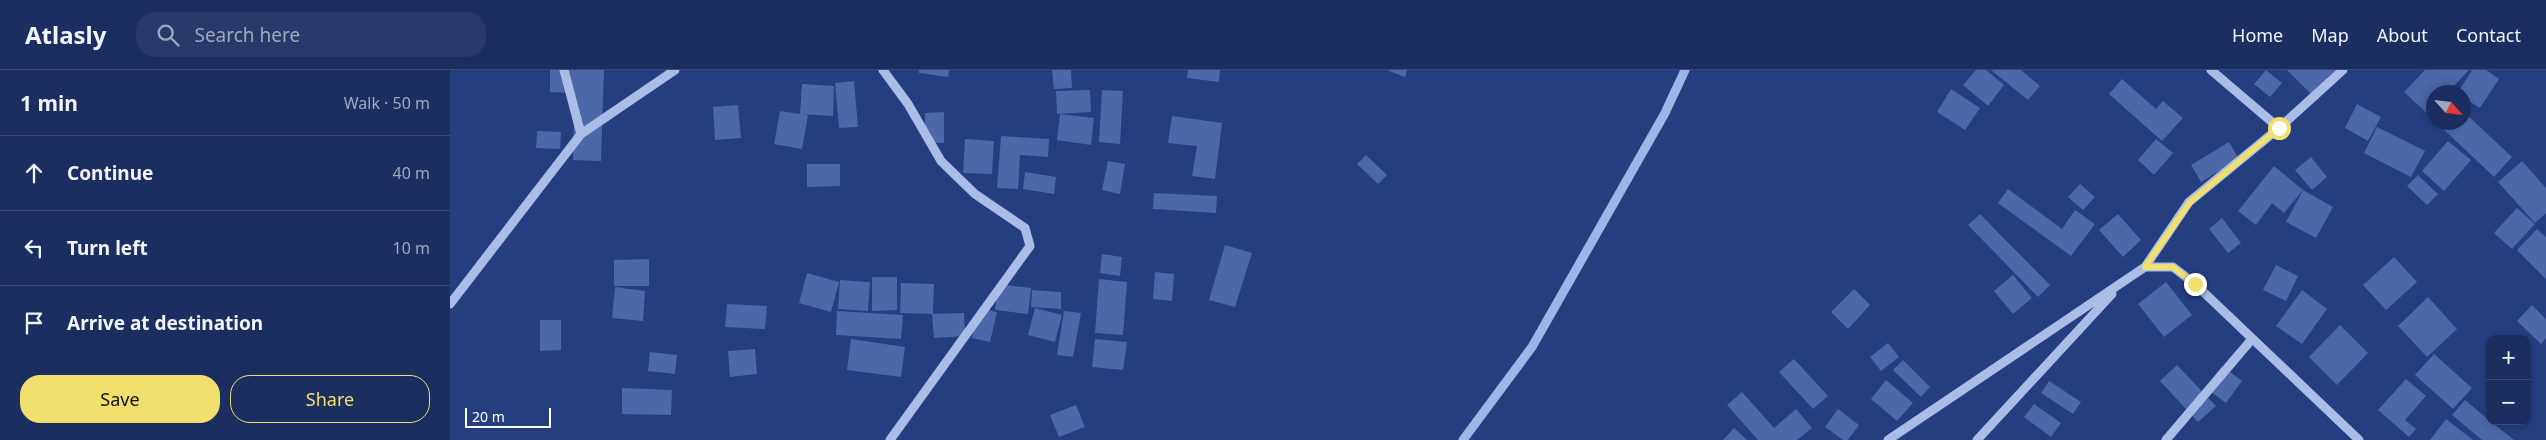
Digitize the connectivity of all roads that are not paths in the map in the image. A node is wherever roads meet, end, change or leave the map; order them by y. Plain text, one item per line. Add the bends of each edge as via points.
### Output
1 (564, 70) edge
2 (675, 70) edge
3 (883, 70) edge
4 (2211, 70) edge
5 (2343, 70) edge
6 (2279, 128) junction
7 (580, 134) junction
8 (2145, 267) junction
9 (2122, 283) junction
10 (450, 304) edge
11 (2252, 339) junction
12 (890, 440) edge
13 (1888, 440) edge
14 (1978, 440) edge
15 (2166, 440) edge
16 (2359, 440) edge

1 - 7 street
2 - 7 street
3 - 12 street via 908,104 941,161 975,194 1024,228 1030,246
4 - 6 street
5 - 6 street
6 - 8 street via 2190,202
7 - 10 street
8 - 9 street
8 - 11 street via 2173,267
9 - 13 street
9 - 14 street
11 - 15 street
11 - 16 street

